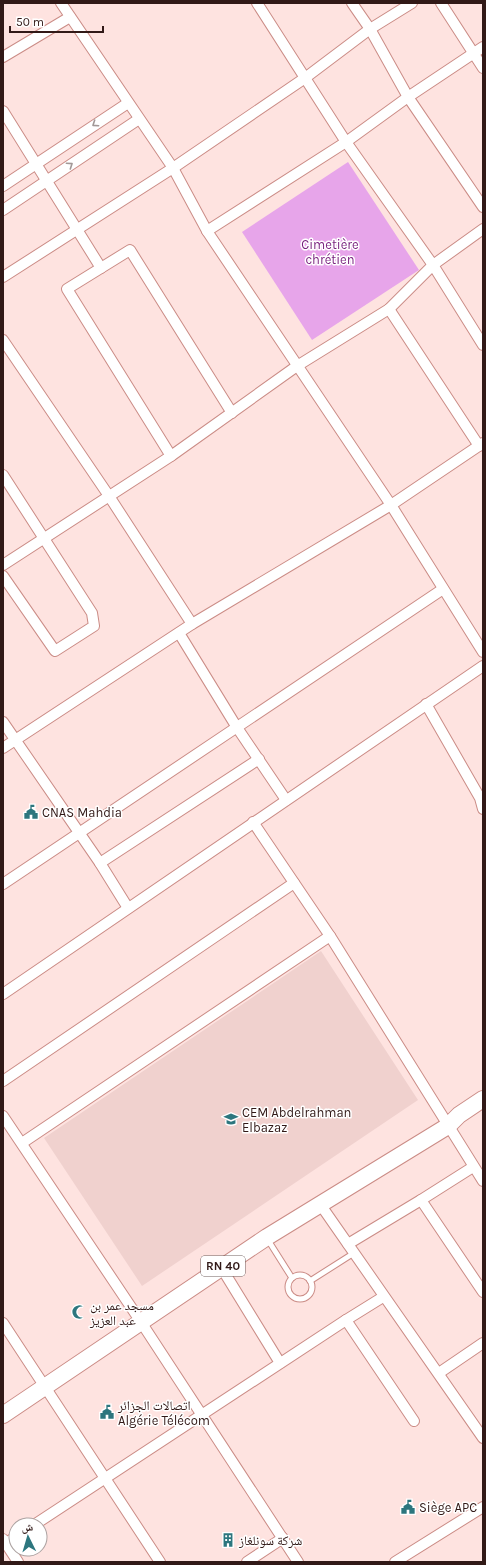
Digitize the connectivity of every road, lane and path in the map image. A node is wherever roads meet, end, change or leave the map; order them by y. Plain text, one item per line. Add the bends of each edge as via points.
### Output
1 (61, 3) edge
2 (257, 3) edge
3 (352, 3) edge
4 (412, 3) edge
5 (441, 3) edge
6 (70, 17) junction
7 (370, 29) junction
8 (483, 48) edge
9 (474, 54) junction
10 (3, 57) edge
11 (483, 68) edge
12 (305, 78) junction
13 (408, 97) junction
14 (128, 103) junction
15 (3, 111) edge
16 (139, 118) junction
17 (346, 142) junction
18 (36, 164) junction
19 (173, 168) junction
20 (46, 180) junction
21 (3, 186) edge
22 (483, 207) edge
23 (3, 210) edge
24 (483, 229) edge
25 (77, 230) junction
26 (207, 231) junction
27 (433, 265) junction
28 (101, 268) junction
29 (3, 276) edge
30 (389, 309) junction
31 (3, 340) edge
32 (483, 345) edge
33 (297, 366) junction
34 (232, 413) junction
35 (481, 445) edge
36 (171, 456) junction
37 (3, 475) edge
38 (109, 496) junction
39 (391, 505) junction
40 (44, 538) junction
41 (3, 565) edge
42 (3, 576) edge
43 (443, 589) junction
44 (192, 624) junction
45 (179, 633) junction
46 (483, 652) edge
47 (483, 666) edge
48 (426, 704) junction
49 (3, 722) edge
50 (236, 726) junction
51 (16, 740) junction
52 (3, 748) edge
53 (259, 759) junction
54 (286, 800) junction
55 (483, 809) edge
56 (253, 822) junction
57 (79, 834) junction
58 (100, 863) junction
59 (294, 883) junction
60 (3, 884) edge
61 (128, 908) junction
62 (330, 936) junction
63 (3, 994) edge
64 (3, 1082) edge
65 (483, 1099) edge
66 (483, 1109) edge
67 (3, 1116) edge
68 (448, 1126) junction
69 (22, 1144) junction
70 (473, 1166) junction
71 (483, 1181) edge
72 (421, 1200) junction
73 (320, 1204) junction
74 (266, 1237) junction
75 (348, 1244) junction
76 (354, 1253) junction
77 (221, 1267) junction
78 (292, 1278) junction
79 (310, 1281) junction
80 (483, 1292) edge
81 (383, 1296) junction
82 (346, 1320) junction
83 (141, 1322) junction
84 (3, 1323) edge
85 (483, 1343) edge
86 (280, 1363) junction
87 (439, 1373) junction
88 (44, 1387) junction
89 (202, 1414) junction
90 (3, 1415) edge
91 (414, 1421) dead end
92 (483, 1438) edge
93 (105, 1478) junction
94 (483, 1507) edge
95 (46, 1517) edge
96 (283, 1538) junction
97 (4, 1541) edge
98 (18, 1562) edge
99 (160, 1562) edge
100 (246, 1562) edge
101 (298, 1562) edge
102 (395, 1562) edge

1 - 6 street
2 - 12 street
3 - 7 street
4 - 7 street
5 - 9 street
6 - 10 street
6 - 14 street
7 - 12 street
7 - 13 street
8 - 9 street
9 - 11 street
9 - 13 street
12 - 17 street
12 - 19 street
13 - 17 street
13 - 22 street
14 - 16 street
14 -> 18 street
15 - 18 street
16 - 19 street
20 -> 16 street
17 - 26 street
17 - 27 street
18 - 20 street
18 - 21 street
19 - 25 street
19 - 26 street
20 - 23 street
20 - 25 street
24 - 27 street
25 - 28 street
25 - 29 street
26 - 33 street
27 - 30 street
27 - 32 street
28 - 34 street via 130,250
28 - 36 street via 67,289
30 - 33 street
30 - 35 street
31 - 38 street
33 - 34 street
33 - 39 street
34 - 36 street
35 - 39 street
36 - 38 street
37 - 40 street
38 - 40 street
38 - 44 street
39 - 43 street
39 - 44 street
40 - 41 street
40 - 42 street via 92,613 94,626 55,651
43 - 46 street
43 - 50 street
44 - 45 street
45 - 50 street
45 - 51 street
47 - 48 street
48 - 54 street
48 - 55 street via 480,798
49 - 51 street
50 - 53 street
50 - 57 street
51 - 52 street
51 - 57 street
53 - 54 street
53 - 58 street
54 - 56 street
56 - 59 street
56 - 61 street
57 - 58 street
57 - 60 street
58 - 61 street
59 - 62 street
59 - 64 street
61 - 63 street
62 - 68 street
62 - 69 street
65 - 68 main road, RN 40
66 - 68 main road, RN 40 via 461,1123
67 - 69 street
68 - 70 street
68 - 73 main road, RN 40
69 - 83 street
70 - 71 street
70 - 72 street
72 - 75 street
72 - 80 street
73 - 74 main road, RN 40
73 - 75 street
74 - 77 main road, RN 40
74 - 78 lane
75 - 76 street
76 - 79 lane
76 - 81 street
77 - 83 main road, RN 40
77 - 86 street
78 - 79 lane via 304,1275
78 - 79 lane via 288,1283 288,1291 297,1298 305,1297 310,1292
81 - 82 street
81 - 87 street
82 - 86 street
82 - 91 street
83 - 88 main road, RN 40
83 - 89 street
84 - 88 street
85 - 87 street
86 - 89 street
87 - 92 street
88 - 90 main road, RN 40
88 - 93 street
89 - 93 street
89 - 96 street
93 - 95 street
93 - 99 street
94 - 102 street
96 - 100 street
96 - 101 street
97 - 98 street

